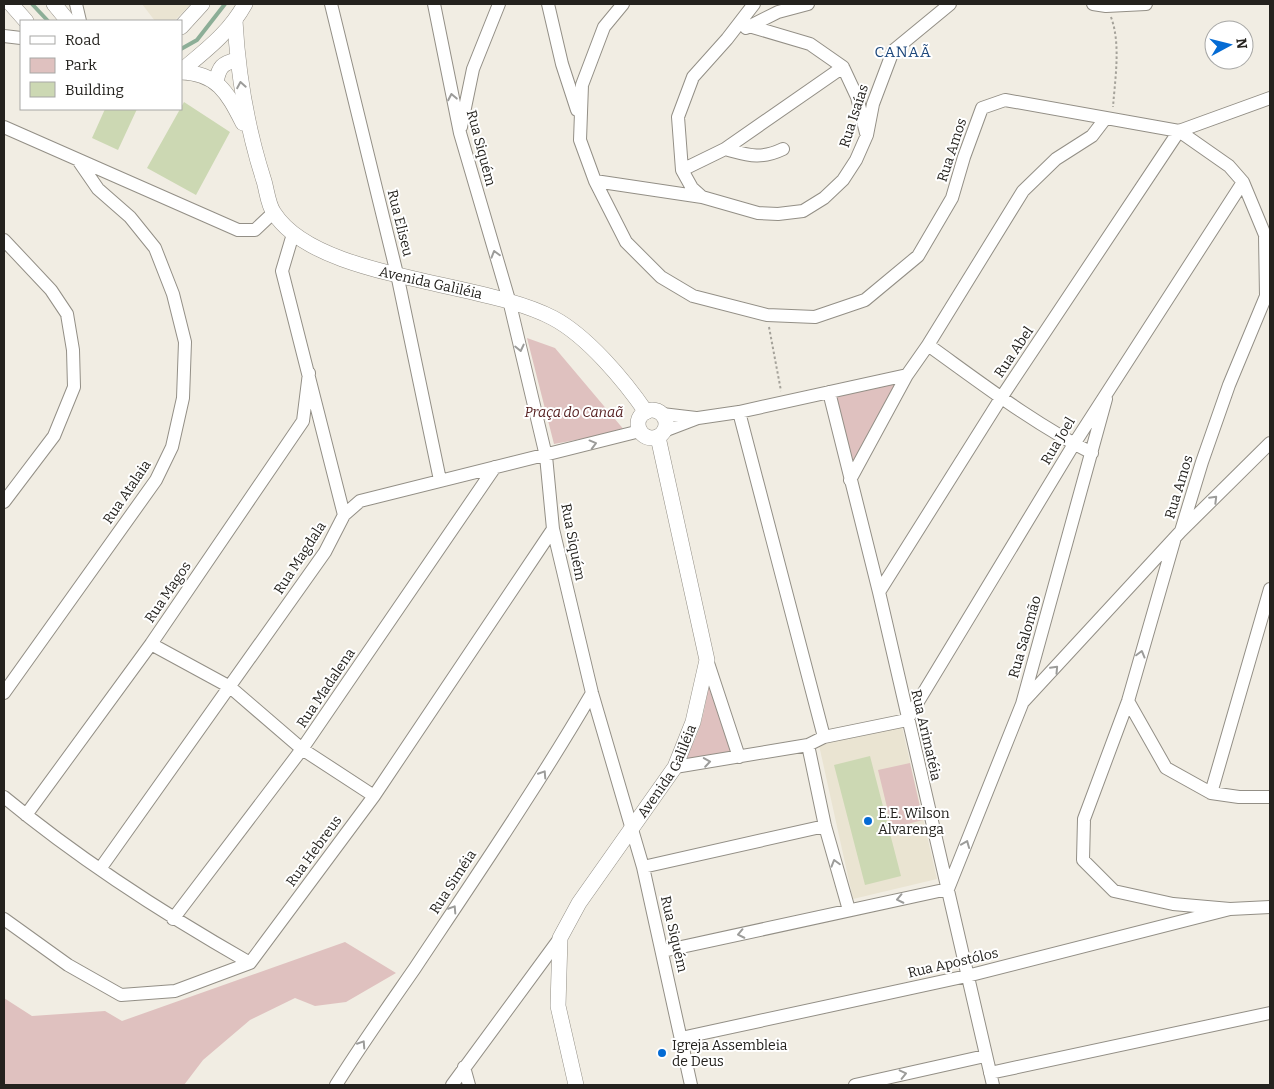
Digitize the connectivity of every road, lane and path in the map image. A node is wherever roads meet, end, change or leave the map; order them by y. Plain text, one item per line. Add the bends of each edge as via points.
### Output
1 (11, 4) edge
2 (54, 4) edge
3 (76, 4) edge
4 (202, 4) edge
5 (245, 4) edge
6 (331, 4) edge
7 (434, 4) edge
8 (499, 4) edge
9 (548, 4) edge
10 (623, 4) edge
11 (754, 4) edge
12 (808, 4) edge
13 (950, 4) edge
14 (1093, 4) edge
15 (1146, 4) edge
16 (1106, 6) junction
17 (25, 20) edge
18 (67, 20) edge
19 (80, 20) edge
20 (235, 21) junction
21 (749, 26) junction
22 (182, 27) edge
23 (4, 36) edge
24 (20, 38) edge
25 (727, 39) junction
26 (237, 60) junction
27 (843, 67) junction
28 (182, 71) edge
29 (182, 72) edge
30 (216, 82) junction
31 (1270, 98) edge
32 (579, 118) junction
33 (1106, 119) junction
34 (4, 127) edge
35 (1179, 131) junction
36 (249, 133) junction
37 (460, 133) junction
38 (867, 135) junction
39 (725, 149) junction
40 (783, 149) dead end
41 (78, 160) junction
42 (682, 170) junction
43 (595, 181) junction
44 (1242, 182) junction
45 (702, 197) junction
46 (273, 212) junction
47 (293, 234) junction
48 (4, 240) edge
49 (396, 274) junction
50 (509, 300) junction
51 (767, 315) junction
52 (928, 345) junction
53 (309, 373) junction
54 (907, 375) junction
55 (1109, 387) junction
56 (829, 392) junction
57 (1001, 398) junction
58 (784, 403) junction
59 (646, 412) junction
60 (739, 412) junction
61 (662, 414) junction
62 (698, 418) junction
63 (640, 431) junction
64 (661, 434) junction
65 (1270, 443) edge
66 (1074, 444) junction
67 (1092, 453) junction
68 (546, 456) junction
69 (495, 468) junction
70 (440, 480) junction
71 (850, 480) junction
72 (4, 502) edge
73 (344, 515) junction
74 (553, 529) junction
75 (1178, 536) junction
76 (1270, 589) edge
77 (879, 592) junction
78 (151, 644) junction
79 (707, 660) junction
80 (230, 687) junction
81 (4, 692) edge
82 (592, 693) junction
83 (1128, 701) junction
84 (1022, 704) junction
85 (907, 720) junction
86 (824, 737) junction
87 (808, 745) junction
88 (302, 749) junction
89 (739, 757) junction
90 (675, 767) junction
91 (1211, 793) junction
92 (374, 796) junction
93 (4, 797) edge
94 (1270, 797) edge
95 (26, 815) junction
96 (632, 826) junction
97 (825, 826) junction
98 (643, 867) junction
99 (100, 869) junction
100 (948, 889) junction
101 (1270, 907) edge
102 (1230, 909) junction
103 (849, 910) junction
104 (4, 919) edge
105 (173, 919) junction
106 (560, 938) junction
107 (663, 951) junction
108 (250, 963) junction
109 (967, 976) junction
110 (1270, 1013) edge
111 (681, 1038) junction
112 (985, 1056) junction
113 (464, 1067) junction
114 (991, 1079) edge
115 (336, 1085) edge
116 (452, 1085) edge
117 (469, 1085) edge
118 (576, 1085) edge
119 (691, 1085) edge
120 (856, 1085) edge

1 - 17 main road
2 - 18 main road
3 - 19 street
4 - 22 main road
5 - 20 main road
6 - 49 street, Rua Eliseu
37 -> 7 street, Rua Siquém
8 - 37 street via 473,69
9 - 32 street, Rua Amos
10 - 32 street, Rua Amos via 604,27 582,85
11 - 25 street
12 - 21 street via 778,12
13 - 38 street, Rua Isaías via 892,51
14 - 16 street
15 - 16 street
16 - 33 path via 1114,27 1116,69 1112,106
20 - 26 main road, Avenida Galiléia
20 - 28 main road via 213,46
21 - 25 street
21 - 27 street via 810,44
23 - 24 street
25 - 42 street via 693,77 678,117
26 - 30 main road via 225,62 219,68
36 -> 26 main road, Avenida Galiléia
27 - 38 street via 857,97
27 - 39 street
29 - 30 main road, Avenida Galiléia via 198,73
30 - 36 main road, Avenida Galiléia via 228,94
31 - 35 street
32 - 43 street, Rua Amos via 580,140
33 - 35 street, Rua Amos
33 - 51 street, Rua Amos via 1005,100 982,108 952,198 918,256 865,300 815,317
33 - 52 street via 1092,136 1056,159 1023,191
34 - 41 street
35 - 44 street, Rua Amos via 1229,166
35 - 57 street, Rua Abel
36 - 46 main road, Avenida Galiléia
50 -> 37 street, Rua Siquém
38 - 45 street, Rua Isaías via 843,180 824,198 803,211 758,213
39 - 40 street via 750,156 769,156
39 - 42 street
41 - 46 street via 238,230 255,230
41 - 81 street, Rua Atalaia via 98,189 130,217 155,248 173,294 185,342 183,398 172,447 156,480
42 - 45 street via 692,188
43 - 45 street, Rua Isaías
43 - 51 street, Rua Amos via 626,242 661,277 692,296
44 - 55 street, Rua Joel
44 - 75 street, Rua Amos via 1265,235 1266,296 1205,453
46 - 47 main road, Avenida Galiléia
47 - 49 main road, Avenida Galiléia via 340,260
47 - 53 street via 282,271
48 - 72 street via 51,290 68,314 74,387 54,436
49 - 50 main road, Avenida Galiléia
49 - 70 street, Rua Eliseu
50 - 59 main road, Avenida Galiléia via 554,318 590,346
50 -> 68 street, Rua Siquém
51 - 58 path
52 - 54 street
52 - 57 street
53 - 73 street
53 - 78 street, Rua Magos via 303,421
54 - 56 street
54 - 71 street
55 - 66 street, Rua Joel
55 - 67 street, Rua Salomão
56 - 58 street
56 - 71 street, Rua Arimatéia
57 - 66 street
57 - 77 street, Rua Abel
58 - 60 street
59 - 61 main road via 654,410
59 - 63 main road via 639,420
60 - 62 street
60 - 86 street
61 - 62 street
61 - 64 main road via 666,422
62 - 64 street
63 - 64 main road via 648,438
68 -> 63 street, Rua Magdala
64 - 79 main road, Avenida Galiléia
75 -> 65 street
66 - 67 street
66 - 85 street, Rua Joel
67 - 84 street, Rua Salomão
68 - 69 street, Rua Magdala
68 - 74 street, Rua Siquém
69 - 70 street, Rua Magdala
69 - 88 street, Rua Madalena
70 - 73 street, Rua Magdala via 360,501
71 - 77 street, Rua Arimatéia
73 - 80 street, Rua Magdala via 325,552
74 - 82 street, Rua Siquém
74 - 92 street, Rua Hebreus
83 -> 75 street, Rua Amos
84 -> 75 street
76 - 91 street
77 - 85 street, Rua Arimatéia
78 - 80 street
78 - 95 street, Rua Magos
79 - 89 street
79 - 90 main road, Avenida Galiléia via 692,722
80 - 88 street
80 - 99 street, Rua Magdala
82 - 96 street, Rua Siquém
115 -> 82 street, Rua Siméia via 559,749
83 - 91 street via 1166,768
83 - 102 street, Rua Amos via 1084,819 1083,860 1114,891 1173,904
100 -> 84 street, Rua Salomão
85 - 86 street
85 - 100 street, Rua Arimatéia
86 - 87 street
87 - 89 street
87 - 97 street
88 - 92 street
88 - 105 street, Rua Madalena
90 -> 89 street
90 - 96 main road, Avenida Galiléia
91 - 94 street
92 - 108 street, Rua Hebreus
93 - 95 street
95 - 99 street
96 - 98 street, Rua Siquém
96 - 106 main road, Avenida Galiléia via 579,903
97 - 98 street
103 -> 97 street
98 - 107 street, Rua Siquém
99 - 105 street
100 -> 103 street
100 - 109 street, Rua Arimatéia
101 - 102 street
102 - 109 street, Rua Apostólos
103 -> 107 street
104 - 108 street via 68,965 121,994 175,991
105 - 108 street
106 - 113 street
106 - 118 main road, Avenida Galiléia via 558,1006
107 - 111 street, Rua Siquém
109 - 111 street, Rua Apostólos
109 - 112 street, Rua Arimatéia
110 - 114 street
111 - 119 street, Rua Siquém
112 - 114 street, Rua Arimatéia
120 -> 112 street
113 - 116 street
113 - 117 street

